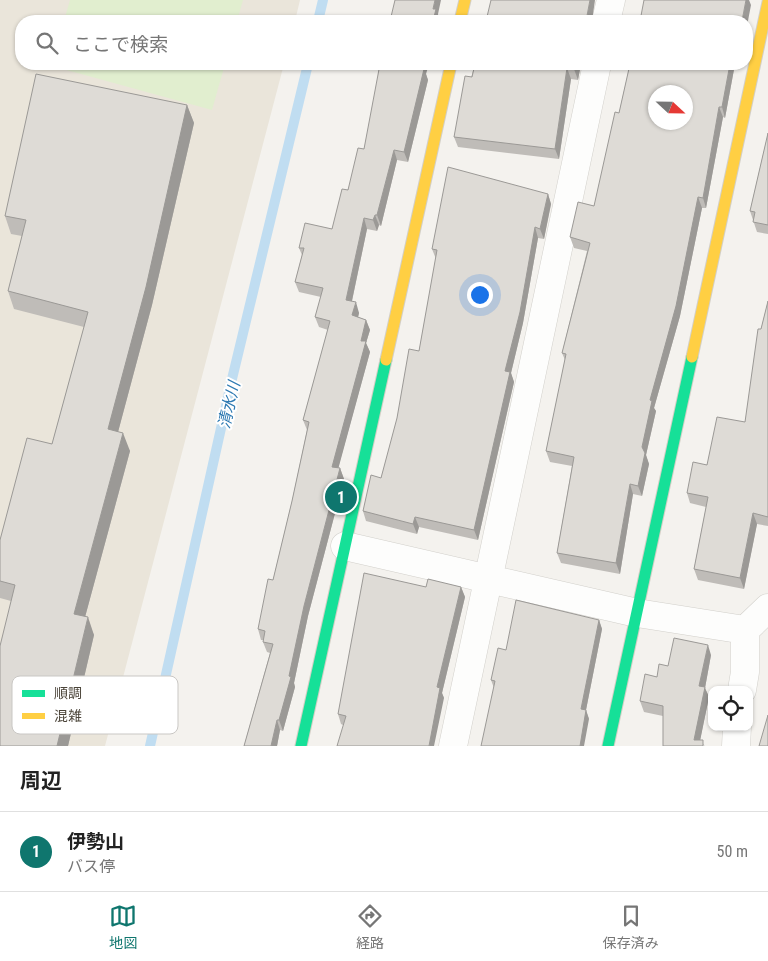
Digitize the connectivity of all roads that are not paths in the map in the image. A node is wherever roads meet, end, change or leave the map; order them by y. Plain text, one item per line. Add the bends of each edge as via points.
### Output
1 (465, 0) edge
2 (611, 0) edge
3 (768, 2) edge
4 (461, 15) edge
5 (607, 15) edge
6 (450, 70) edge
7 (596, 70) edge
8 (345, 546) junction
9 (488, 579) junction
10 (768, 608) edge
11 (637, 613) junction
12 (745, 630) junction
13 (743, 686) edge
14 (737, 731) edge
15 (301, 746) edge
16 (453, 746) edge
17 (608, 746) edge
18 (736, 746) edge

1 - 4 street
2 - 5 street
3 - 11 street
6 - 8 street
7 - 9 street
8 - 9 street
8 - 15 street
9 - 11 street
9 - 16 street
10 - 12 street
11 - 12 street
11 - 17 street
12 - 13 street
14 - 18 street

